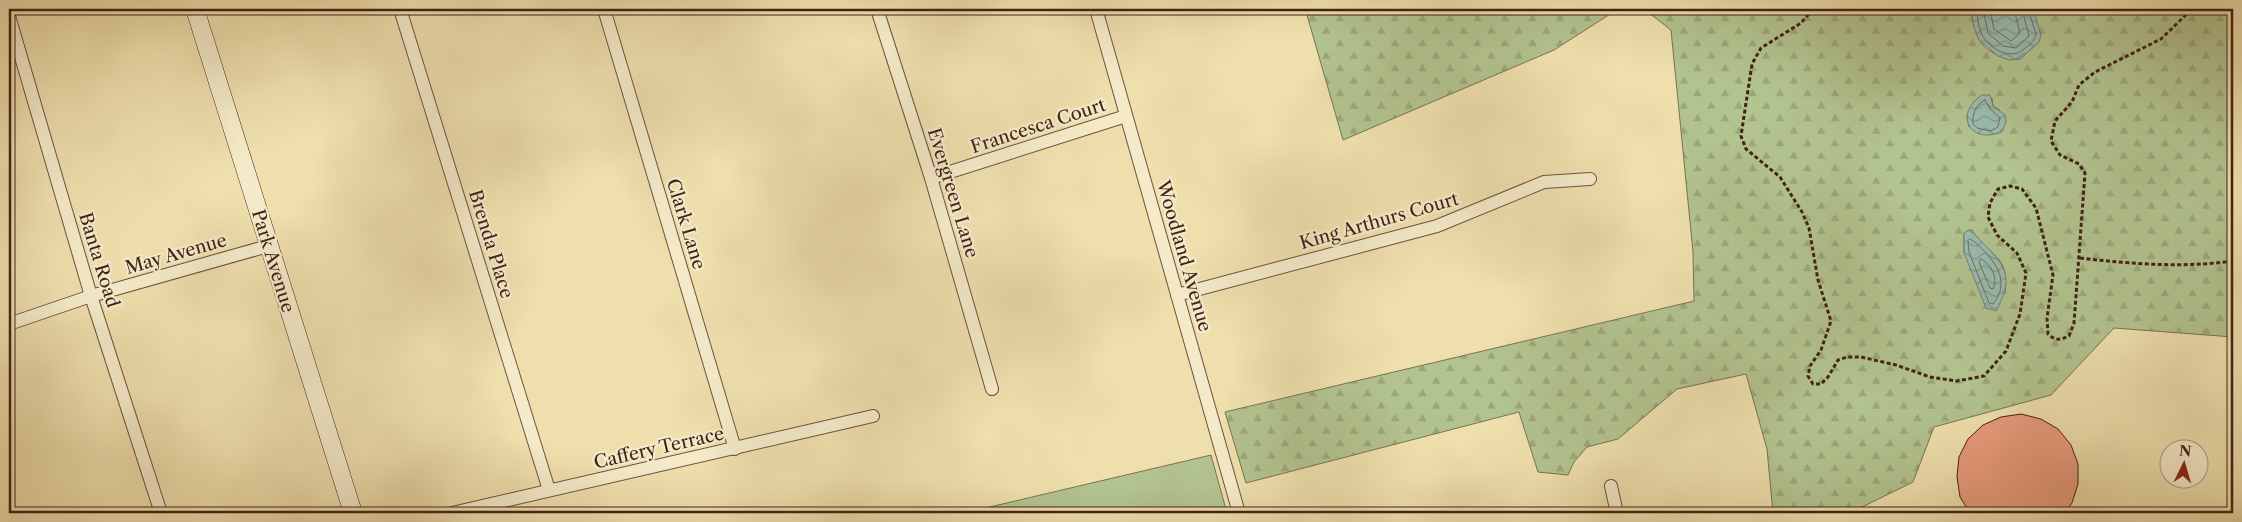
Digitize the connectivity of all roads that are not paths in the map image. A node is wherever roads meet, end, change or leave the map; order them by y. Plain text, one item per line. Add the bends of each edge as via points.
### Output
1 (194, 9) edge
2 (400, 9) edge
3 (604, 9) edge
4 (877, 9) edge
5 (1096, 9) edge
6 (9, 16) edge
7 (1126, 116) junction
8 (931, 178) junction
9 (1590, 178) dead end
10 (268, 246) junction
11 (1177, 295) junction
12 (91, 296) junction
13 (9, 324) edge
14 (992, 389) dead end
15 (873, 416) dead end
16 (735, 449) junction
17 (1610, 486) dead end
18 (549, 490) junction
19 (160, 513) edge
20 (353, 513) edge
21 (452, 513) edge
22 (1239, 513) edge
23 (1617, 513) edge

1 - 10 main road, Park Avenue
2 - 18 street, Brenda Place
3 - 16 street, Clark Lane
4 - 8 street, Evergreen Lane
5 - 7 street, Woodland Avenue
6 - 12 street, Banta Road
7 - 8 street, Francesca Court
7 - 11 street, Woodland Avenue
8 - 14 street, Evergreen Lane
9 - 11 street, King Arthurs Court via 1544,182 1437,226
10 - 12 street, May Avenue
10 - 20 main road, Park Avenue
11 - 22 street, Woodland Avenue
12 - 13 street, May Avenue
12 - 19 street, Banta Road
15 - 16 street, Caffery Terrace
16 - 18 street, Caffery Terrace
17 - 23 street
18 - 21 street, Caffery Terrace

